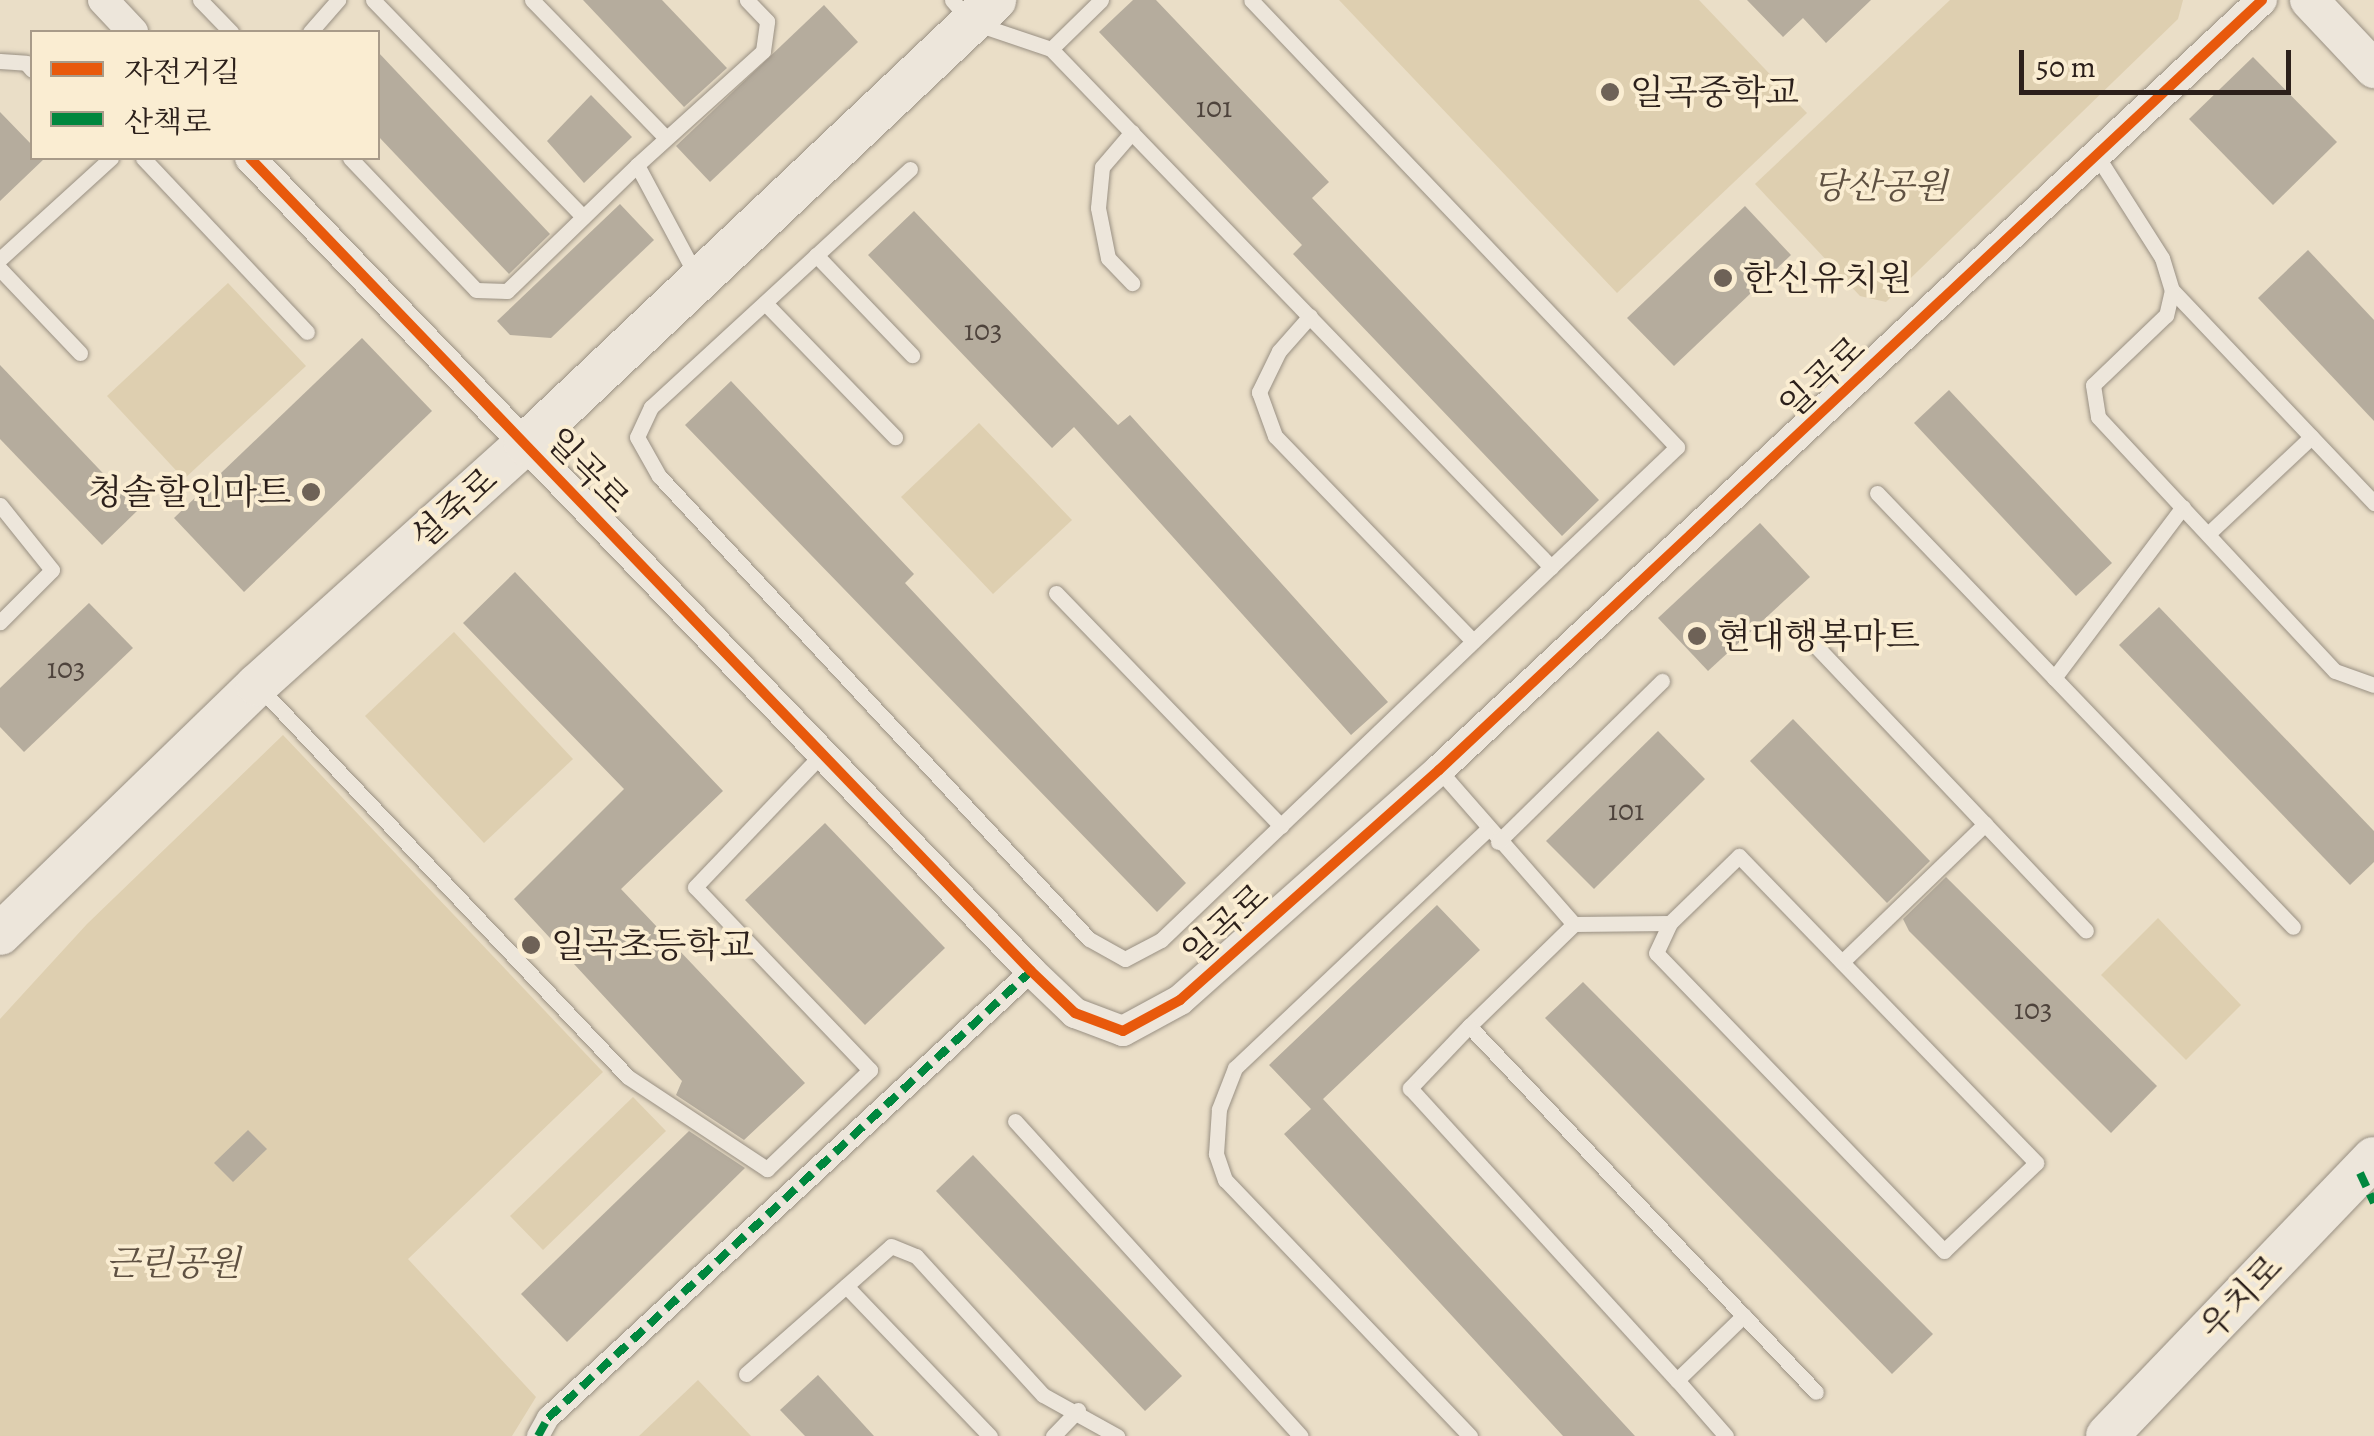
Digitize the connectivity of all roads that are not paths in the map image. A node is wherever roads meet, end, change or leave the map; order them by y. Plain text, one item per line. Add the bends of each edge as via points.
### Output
1 (103, 0) edge
2 (200, 0) edge
3 (338, 0) edge
4 (373, 0) edge
5 (532, 0) edge
6 (747, 0) edge
7 (1101, 0) edge
8 (1251, 0) edge
9 (2262, 0) edge
10 (2309, 0) edge
11 (973, 8) edge
12 (131, 30) edge
13 (229, 30) edge
14 (312, 30) edge
15 (1051, 48) junction
16 (0, 60) edge
17 (30, 68) edge
18 (2374, 69) edge
19 (1132, 132) junction
20 (666, 138) junction
21 (2098, 159) junction
22 (109, 160) edge
23 (146, 160) edge
24 (252, 160) edge
25 (352, 160) edge
26 (637, 165) junction
27 (910, 169) dead end
28 (583, 217) junction
29 (816, 255) junction
30 (0, 259) edge
31 (0, 269) edge
32 (698, 280) junction
33 (1132, 283) dead end
34 (2172, 290) junction
35 (764, 302) junction
36 (1310, 316) junction
37 (306, 332) dead end
38 (80, 353) dead end
39 (912, 355) dead end
40 (894, 437) dead end
41 (2311, 438) junction
42 (526, 444) junction
43 (1877, 493) dead end
44 (2374, 503) edge
45 (0, 505) edge
46 (2182, 506) junction
47 (2210, 532) junction
48 (1552, 567) junction
49 (1056, 593) dead end
50 (0, 622) edge
51 (1474, 642) junction
52 (1814, 644) dead end
53 (2054, 678) junction
54 (1662, 681) dead end
55 (257, 685) junction
56 (2374, 685) edge
57 (822, 754) junction
58 (1439, 770) junction
59 (1985, 824) junction
60 (1280, 826) junction
61 (1492, 836) junction
62 (5, 918) edge
63 (1670, 923) junction
64 (1574, 924) junction
65 (2292, 927) dead end
66 (2086, 931) dead end
67 (1842, 962) junction
68 (1031, 971) junction
69 (1469, 1026) junction
70 (628, 1077) junction
71 (675, 1095) dead end
72 (1015, 1121) dead end
73 (2374, 1158) edge
74 (846, 1286) junction
75 (1744, 1315) junction
76 (746, 1374) dead end
77 (1677, 1380) junction
78 (1816, 1392) dead end
79 (1078, 1410) junction
80 (538, 1436) edge
81 (990, 1436) edge
82 (1053, 1436) edge
83 (1117, 1436) edge
84 (1302, 1436) edge
85 (1470, 1436) edge
86 (1726, 1436) edge
87 (2107, 1436) edge

1 - 12 street
2 - 13 lane
3 - 14 lane
4 - 28 lane
5 - 20 lane
6 - 20 lane via 767,21 763,51
7 - 15 lane
8 - 48 lane via 1677,447
9 - 21 street, 일곡로
10 - 18 street
11 - 15 lane
11 - 32 main road, 설죽로
15 - 19 lane
16 - 17 lane
19 - 33 lane via 1102,167 1098,208 1108,258
19 - 36 lane
20 - 26 lane
21 - 34 lane via 2162,258
21 - 58 street, 일곡로
22 - 30 lane
23 - 37 lane
24 - 42 street, 일곡로
25 - 28 lane via 476,290 506,291
26 - 28 lane
26 - 32 lane
27 - 29 lane
29 - 35 lane
29 - 39 lane
31 - 38 lane
32 - 42 main road, 설죽로
34 - 41 lane
34 - 46 lane via 2166,315 2093,385 2098,417
35 - 40 lane
35 - 60 lane via 651,407 637,437 658,476 1090,939 1125,959 1161,940
36 - 48 lane
36 - 51 lane via 1280,351 1259,392 1275,436
41 - 44 lane
41 - 47 lane
42 - 55 main road, 설죽로
42 - 57 street, 일곡로
43 - 53 lane
45 - 50 lane via 40,546 52,570
46 - 47 lane
46 - 53 lane
47 - 56 lane via 2335,671
48 - 51 lane
49 - 60 lane
51 - 60 lane
52 - 59 lane
53 - 65 lane
54 - 61 lane
55 - 62 main road, 설죽로
55 - 70 lane
57 - 68 street, 일곡로
57 - 70 lane via 695,887 870,1070 767,1168
58 - 61 lane
58 - 68 street, 일곡로 via 1180,1000 1123,1032 1076,1013
59 - 66 lane
59 - 67 lane
61 - 64 lane
61 - 85 lane via 1235,1068 1219,1109 1216,1154 1225,1180
63 - 64 lane
63 - 67 lane via 1740,856
63 - 67 lane via 1656,953 1944,1252 2036,1163
64 - 69 lane
68 - 80 street via 548,1418
69 - 75 lane
69 - 77 lane via 1410,1088
70 - 71 lane
72 - 84 lane
73 - 87 main road, 우치로
74 - 76 lane
74 - 79 lane via 891,1246 916,1256 1044,1394
74 - 81 lane
75 - 77 lane
75 - 78 lane
77 - 86 lane
79 - 82 lane
79 - 83 lane

